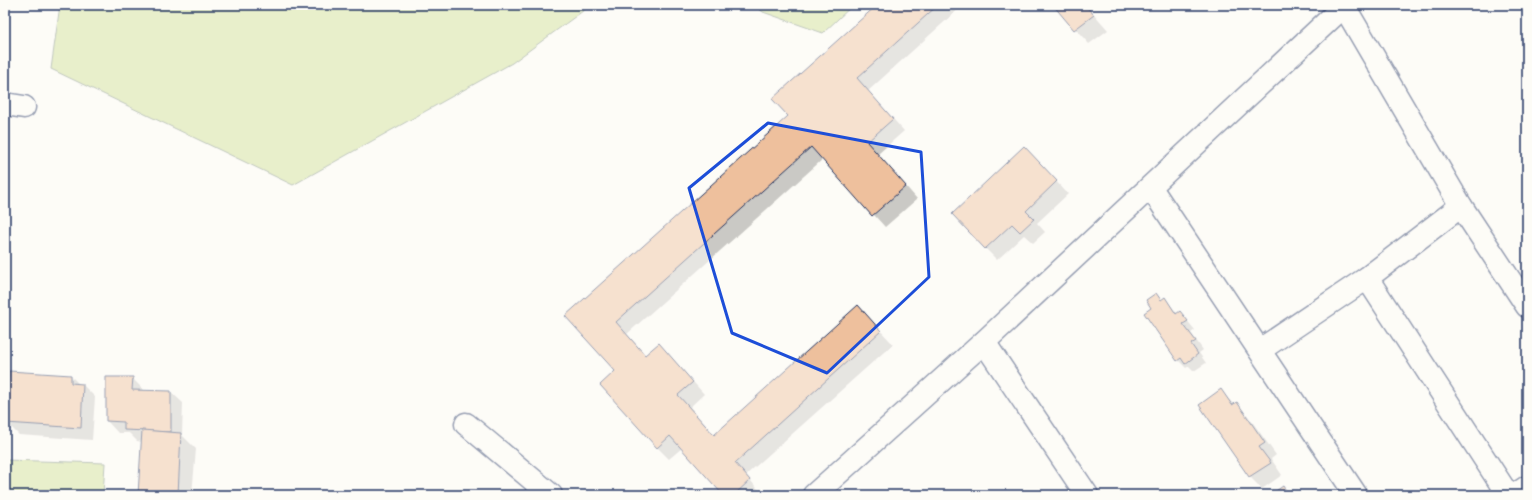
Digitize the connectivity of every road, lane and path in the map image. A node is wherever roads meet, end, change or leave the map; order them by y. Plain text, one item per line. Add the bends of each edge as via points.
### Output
1 (1345, 6) edge
2 (1151, 188) junction
3 (1462, 206) junction
4 (1367, 278) junction
5 (1527, 306) edge
6 (984, 342) junction
7 (1260, 350) junction
8 (466, 424) dead end
9 (1527, 487) edge
10 (551, 495) edge
11 (814, 495) edge
12 (1087, 495) edge
13 (1356, 495) edge
14 (1508, 495) edge
15 (1515, 495) edge

1 - 2 street
1 - 3 street
2 - 6 street
2 - 7 street
3 - 4 street
3 - 5 street
4 - 7 street
4 - 14 street
6 - 11 street
6 - 12 street
7 - 13 street
8 - 10 street
9 - 15 street

